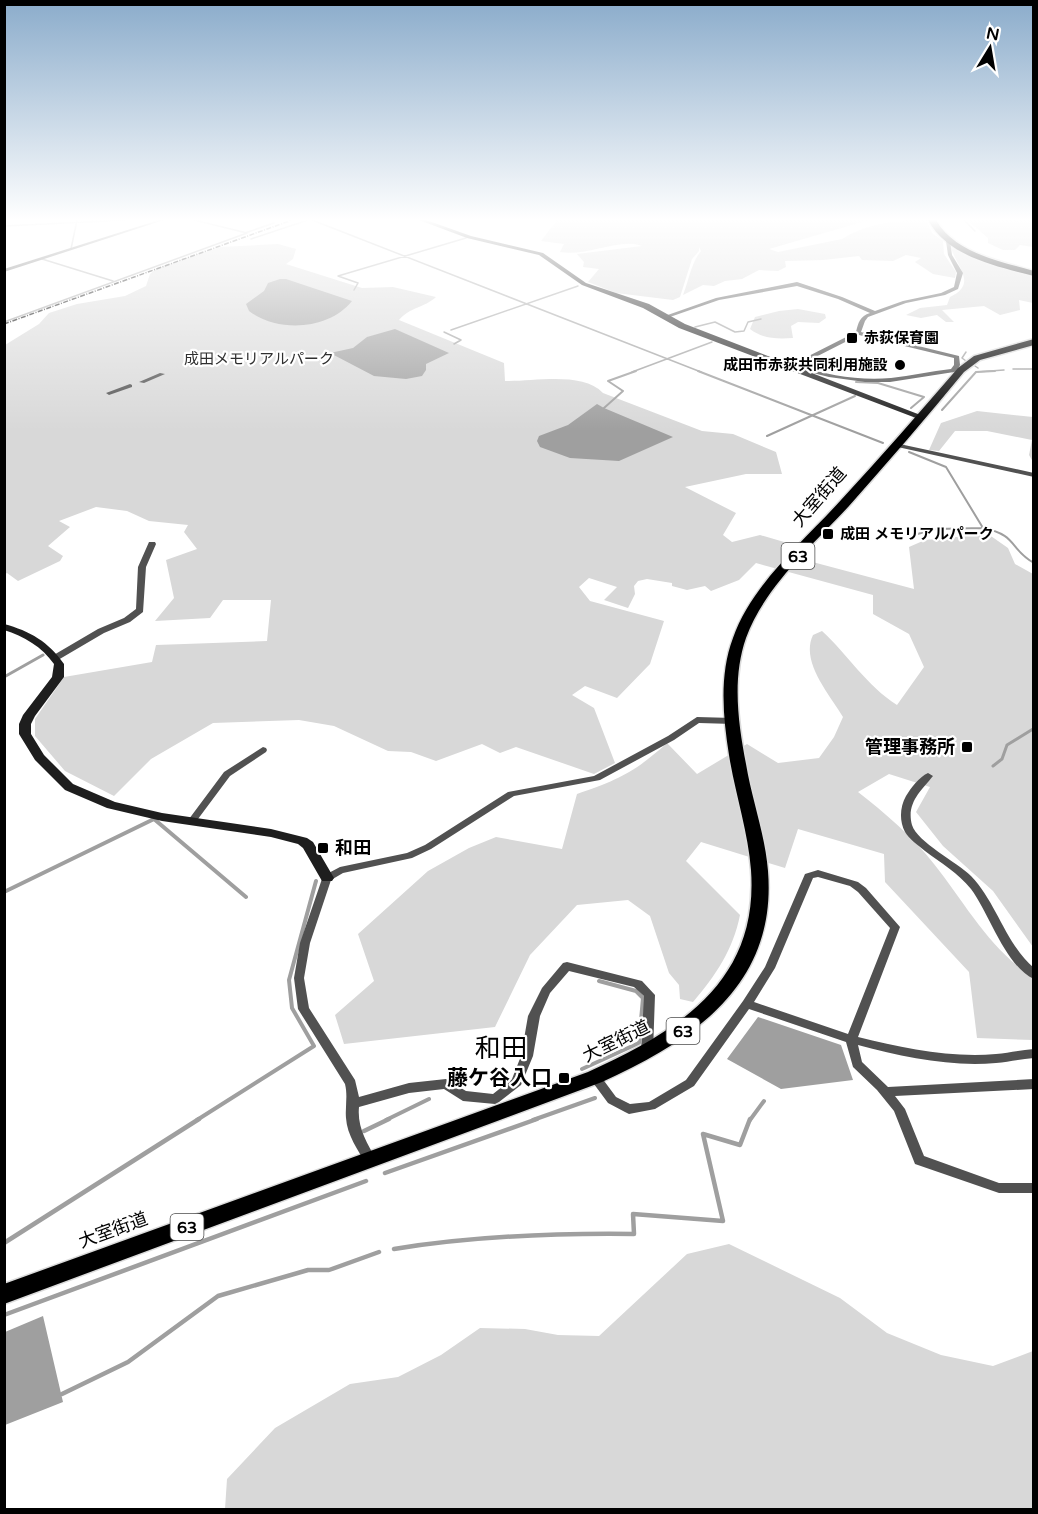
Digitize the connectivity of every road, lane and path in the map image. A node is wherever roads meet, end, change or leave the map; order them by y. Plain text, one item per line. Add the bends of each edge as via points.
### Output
1 (603, 291) edge
2 (762, 291) edge
3 (815, 291) edge
4 (949, 291) edge
5 (875, 313) junction
6 (665, 317) junction
7 (858, 333) junction
8 (1034, 342) edge
9 (791, 367) junction
10 (956, 370) junction
11 (162, 374) dead end
12 (853, 380) junction
13 (142, 382) dead end
14 (130, 386) dead end
15 (847, 389) junction
16 (109, 393) dead end
17 (920, 416) junction
18 (895, 445) junction
19 (1034, 475) edge
20 (152, 544) dead end
21 (4, 627) edge
22 (55, 658) junction
23 (733, 721) junction
24 (263, 750) dead end
25 (928, 776) dead end
26 (192, 822) junction
27 (327, 878) junction
28 (1034, 975) edge
29 (747, 1004) junction
30 (851, 1040) junction
31 (647, 1052) junction
32 (1034, 1053) edge
33 (595, 1077) junction
34 (1034, 1084) edge
35 (886, 1092) junction
36 (354, 1103) junction
37 (370, 1160) junction
38 (1034, 1188) edge
39 (4, 1294) edge

1 - 6 street
2 - 6 street via 718,299
3 - 5 street
4 - 5 street
5 - 7 street via 864,318
6 - 9 street
7 - 9 street
7 - 10 street via 957,357
8 - 10 main road, 大室街道 / 63 via 977,358
9 - 12 street
9 - 15 street
10 - 12 street via 889,380
10 - 17 main road, 大室街道 / 63
11 - 13 street
12 - 15 street
14 - 16 street
15 - 17 street
17 - 18 main road, 大室街道 / 63
18 - 19 street
18 - 23 main road, 大室街道 / 63 via 748,619 734,655 730,694
20 - 22 street via 142,567 140,610
21 - 22 street via 30,637
22 - 26 street via 60,669 58,677 25,724 25,734 39,757 69,786 111,805
23 - 27 street via 698,720 597,778 510,794 418,852 340,870
23 - 31 main road, 大室街道 / 63 via 760,884 753,942 738,974 707,1012
24 - 26 street via 227,774
25 - 28 street via 904,810 910,832 973,884 1013,955
26 - 27 street via 302,841
27 - 36 street via 305,943 299,978 304,1009 351,1083
29 - 30 street
29 - 30 street via 770,968 810,876 818,873 854,884 896,927
29 - 33 street via 690,1083 651,1106 620,1106
30 - 32 street via 940,1059 995,1059
30 - 35 street via 857,1064
31 - 33 main road, 大室街道 / 63
31 - 36 street via 650,995 638,984 567,966 546,991 534,1016 527,1056 517,1082 495,1099 463,1096 446,1084 409,1088
33 - 37 main road, 大室街道 / 63
34 - 35 street
35 - 38 street via 899,1109 919,1160 999,1188
36 - 37 street via 352,1119
37 - 39 main road, 大室街道 / 63

